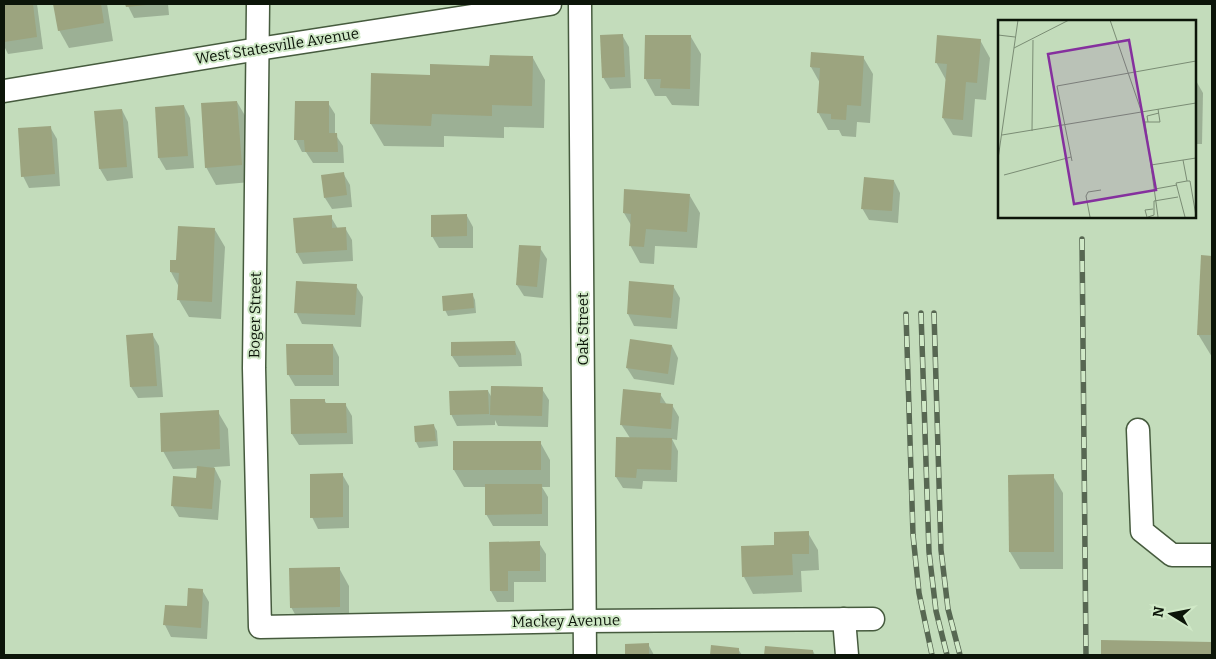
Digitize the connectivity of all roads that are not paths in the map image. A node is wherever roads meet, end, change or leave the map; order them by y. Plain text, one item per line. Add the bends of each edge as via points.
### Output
1 (258, 4) edge
2 (550, 4) edge
3 (580, 4) edge
4 (258, 49) junction
5 (4, 90) edge
6 (1138, 430) dead end
7 (1212, 555) edge
8 (844, 619) junction
9 (872, 619) dead end
10 (585, 620) junction
11 (260, 627) joint
12 (585, 655) edge
13 (847, 655) edge

1 - 4 street, Boger Street
2 - 4 street, West Statesville Avenue
3 - 10 street, Oak Street
4 - 5 street, West Statesville Avenue
4 - 11 street, Boger Street via 254,368
6 - 7 street via 1142,532 1172,555
8 - 9 street, Mackey Avenue
8 - 10 street, Mackey Avenue
8 - 13 street
10 - 11 street, Mackey Avenue
10 - 12 street, Oak Street

